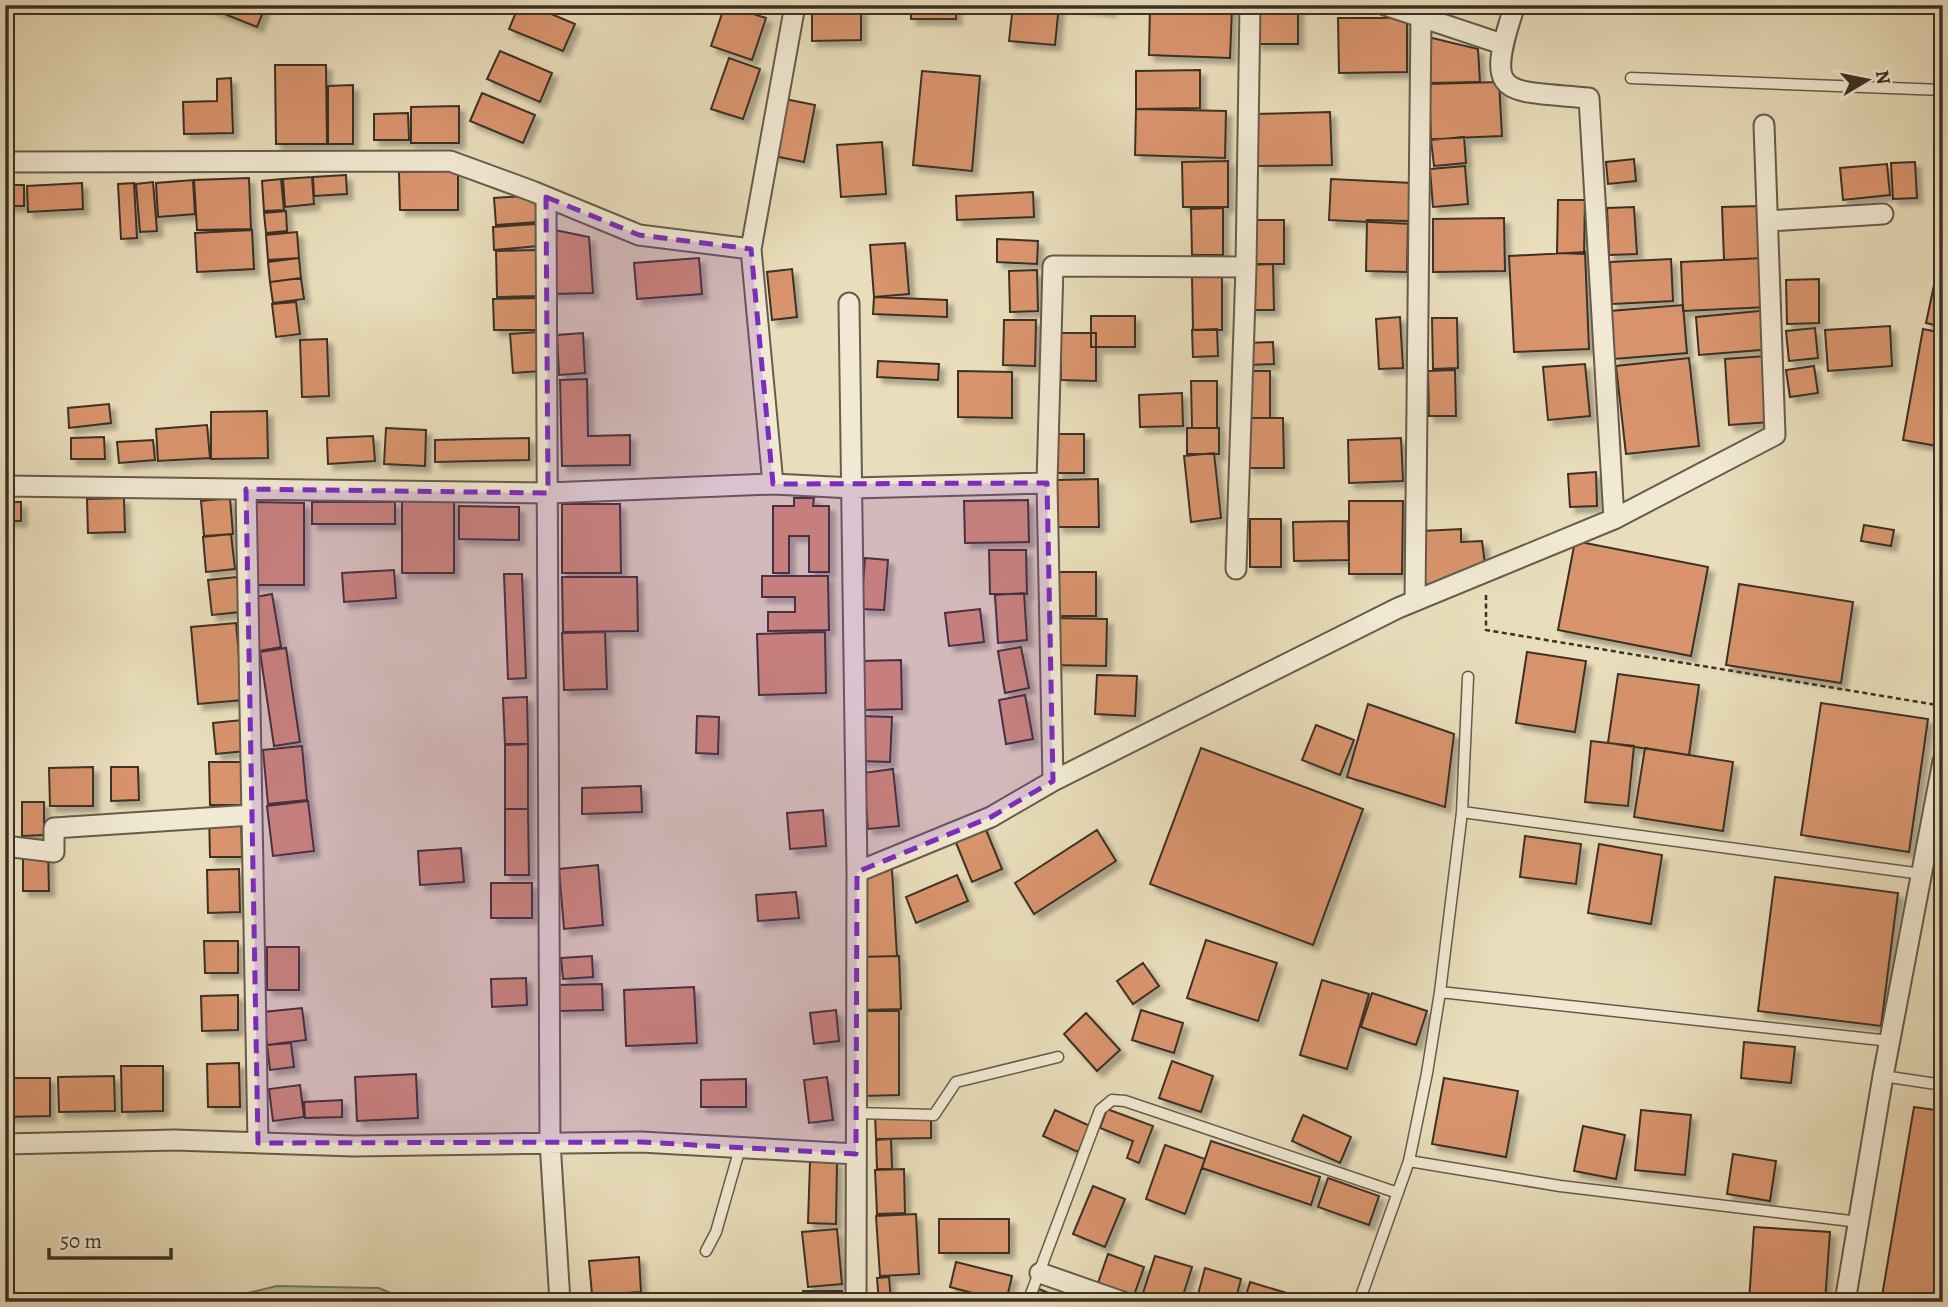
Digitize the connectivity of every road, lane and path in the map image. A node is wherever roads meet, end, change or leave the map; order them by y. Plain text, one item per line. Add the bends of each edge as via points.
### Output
1 (795, 5) edge
2 (1250, 5) edge
3 (1385, 5) edge
4 (1515, 5) edge
5 (1421, 17) junction
6 (1502, 44) junction
7 (1631, 78) dead end
8 (1943, 90) edge
9 (1764, 125) dead end
10 (5, 162) edge
11 (546, 197) junction
12 (1883, 214) dead end
13 (1768, 221) junction
14 (751, 249) junction
15 (1246, 267) junction
16 (849, 303) dead end
17 (1047, 483) junction
18 (773, 484) junction
19 (5, 486) edge
20 (853, 488) junction
21 (246, 489) junction
22 (548, 494) junction
23 (1614, 519) junction
24 (1236, 569) dead end
25 (1486, 595) dead end
26 (1415, 601) junction
27 (1468, 677) dead end
28 (1943, 706) edge
29 (1943, 761) edge
30 (1053, 780) junction
31 (1462, 812) junction
32 (252, 815) junction
33 (5, 846) edge
34 (857, 872) junction
35 (1923, 874) junction
36 (1440, 992) junction
37 (1891, 1041) junction
38 (1058, 1056) dead end
39 (1883, 1076) junction
40 (1943, 1085) edge
41 (856, 1113) junction
42 (550, 1142) junction
43 (258, 1143) junction
44 (5, 1144) edge
45 (740, 1148) junction
46 (856, 1154) junction
47 (1409, 1161) junction
48 (1398, 1193) junction
49 (1859, 1222) junction
50 (706, 1251) dead end
51 (1040, 1273) junction
52 (559, 1302) edge
53 (856, 1302) edge
54 (1028, 1302) edge
55 (1123, 1302) edge
56 (1359, 1302) edge
57 (1845, 1302) edge

1 - 14 street
2 - 15 street
3 - 5 street
4 - 6 street
5 - 6 street
5 - 26 street
6 - 23 street via 1499,70 1512,89 1589,98
7 - 8 lane
9 - 13 street
10 - 11 street via 450,161
11 - 14 street via 639,235
11 - 22 street
12 - 13 street
13 - 23 street via 1774,435
14 - 18 street
15 - 17 street via 1053,266
15 - 24 street
16 - 20 street
17 - 20 street
17 - 30 street
18 - 20 street
18 - 22 street
19 - 21 street
20 - 34 street
21 - 22 street
21 - 32 street
22 - 42 street
23 - 26 street
25 - 28 path via 1486,630
26 - 30 street
27 - 31 lane
29 - 35 street
30 - 34 street via 991,817
31 - 35 lane
31 - 36 lane
32 - 33 street via 54,828 54,852
32 - 43 street
34 - 41 street
35 - 37 street
36 - 37 lane
36 - 47 lane
37 - 39 street
38 - 41 lane via 956,1082 934,1115
39 - 40 lane
39 - 49 street
41 - 46 street
42 - 43 street
42 - 45 street
42 - 52 street
43 - 44 street
45 - 46 street
45 - 50 lane via 716,1232
46 - 53 street
47 - 48 lane
47 - 49 lane via 1573,1188
48 - 51 lane via 1112,1100 1100,1110
48 - 56 lane
49 - 57 street
51 - 54 lane
51 - 55 street

